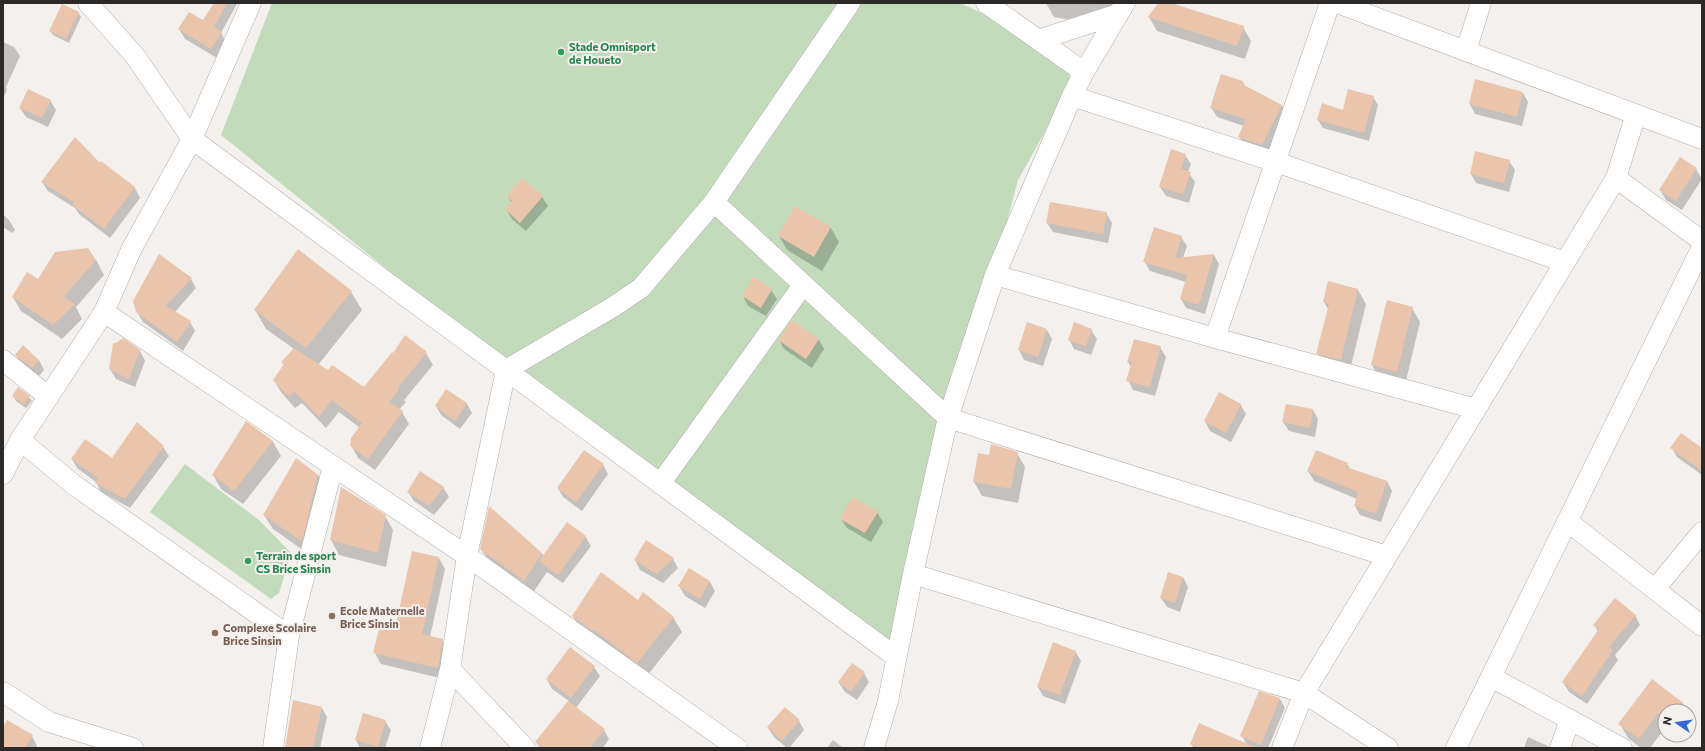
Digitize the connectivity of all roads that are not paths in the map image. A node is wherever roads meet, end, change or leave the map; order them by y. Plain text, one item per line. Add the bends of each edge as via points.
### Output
1 (88, 3) edge
2 (251, 3) edge
3 (850, 3) edge
4 (986, 3) edge
5 (1330, 3) edge
6 (1337, 3) edge
7 (1481, 3) edge
8 (1121, 8) edge
9 (1038, 40) junction
10 (1466, 51) junction
11 (1084, 72) junction
12 (1072, 96) junction
13 (1636, 114) junction
14 (192, 139) junction
15 (1702, 139) edge
16 (1276, 162) junction
17 (1616, 178) junction
18 (714, 202) junction
19 (1702, 241) edge
20 (1702, 247) edge
21 (1565, 262) junction
22 (995, 275) junction
23 (803, 285) junction
24 (104, 312) junction
25 (1216, 338) junction
26 (3, 360) edge
27 (506, 370) junction
28 (49, 397) junction
29 (1476, 409) junction
30 (948, 418) junction
31 (20, 440) junction
32 (333, 466) junction
33 (3, 474) edge
34 (660, 484) junction
35 (1567, 521) junction
36 (1702, 532) edge
37 (467, 556) junction
38 (1387, 556) junction
39 (913, 574) junction
40 (1655, 589) junction
41 (1702, 626) edge
42 (290, 636) junction
43 (896, 657) junction
44 (450, 668) junction
45 (1491, 677) junction
46 (3, 692) edge
47 (1304, 693) junction
48 (1570, 720) junction
49 (133, 748) edge
50 (273, 748) edge
51 (430, 748) edge
52 (525, 748) edge
53 (737, 748) edge
54 (874, 748) edge
55 (1282, 748) edge
56 (1388, 748) edge
57 (1456, 748) edge
58 (1560, 748) edge
59 (1622, 748) edge

1 - 14 street via 135,56
2 - 14 street
3 - 18 street
4 - 9 street
5 - 16 street
6 - 10 street
7 - 10 street
8 - 9 street
8 - 11 street
9 - 11 street
10 - 13 street
11 - 12 street
12 - 16 street
12 - 22 street
13 - 15 street
13 - 17 street
14 - 24 street via 132,248
14 - 27 street
16 - 21 street
16 - 25 street
17 - 19 street
17 - 21 street
18 - 23 street
18 - 27 street via 640,288 613,307
20 - 35 street
21 - 29 street
22 - 25 street
22 - 30 street
23 - 30 street
23 - 34 street
24 - 28 street
24 - 32 street
25 - 29 street
26 - 28 street
27 - 34 street
27 - 37 street
28 - 31 street
29 - 38 street
30 - 38 street
30 - 39 street
31 - 33 street
31 - 42 street via 74,485
32 - 37 street
32 - 42 street
34 - 43 street
35 - 40 street
35 - 45 street
36 - 40 street
37 - 44 street
37 - 53 street
38 - 47 street
39 - 43 street
39 - 47 street
40 - 41 street
42 - 50 street
43 - 54 street via 888,701
44 - 51 street
44 - 52 street
45 - 48 street
45 - 57 street
46 - 49 street via 49,722
47 - 55 street
47 - 56 street
48 - 58 street
48 - 59 street

